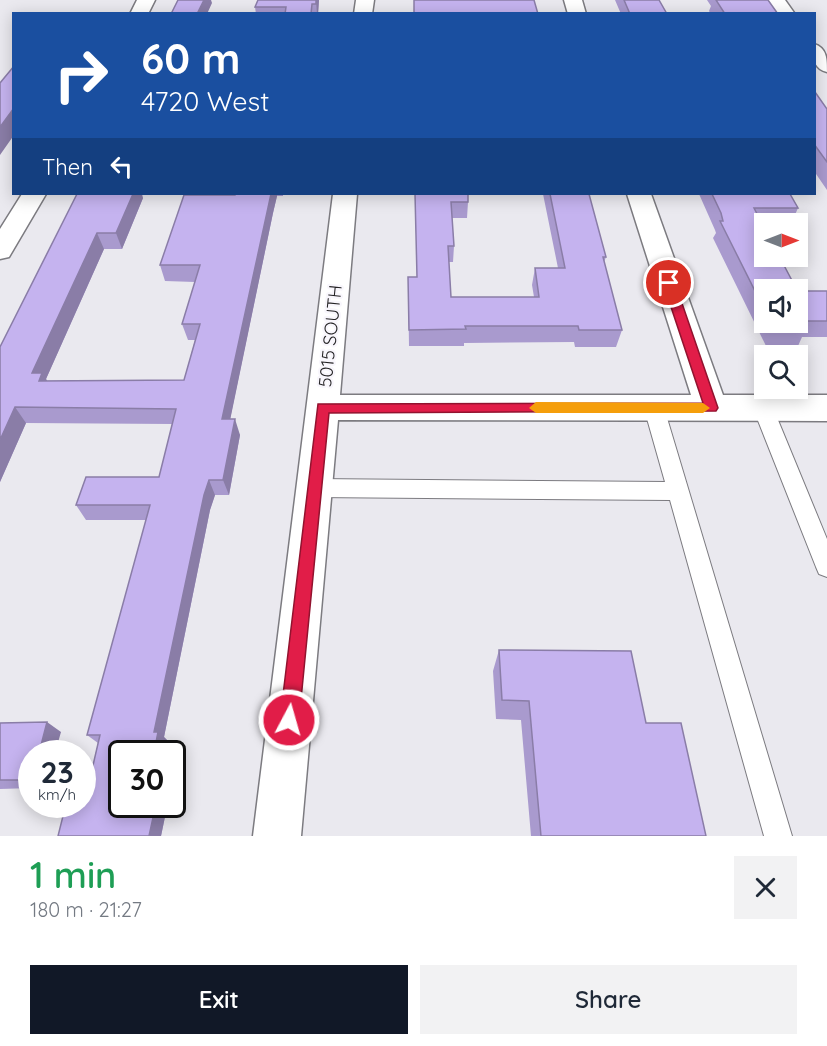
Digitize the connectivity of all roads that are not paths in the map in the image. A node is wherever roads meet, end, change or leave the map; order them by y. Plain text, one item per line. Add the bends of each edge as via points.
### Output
1 (816, 52) edge
2 (827, 66) edge
3 (33, 195) edge
4 (345, 195) edge
5 (639, 195) edge
6 (0, 251) edge
7 (322, 407) junction
8 (654, 408) junction
9 (711, 408) junction
10 (764, 408) junction
11 (827, 408) edge
12 (314, 488) junction
13 (678, 491) junction
14 (827, 567) edge
15 (277, 836) edge
16 (778, 836) edge

1 - 2 street
3 - 6 street
4 - 7 street, 5015 SOUTH
5 - 9 street
7 - 8 street
7 - 12 street, 5015 SOUTH
8 - 9 street
8 - 13 lane
9 - 10 street
10 - 11 street
10 - 14 lane
12 - 13 lane
12 - 15 street, 5015 SOUTH
13 - 16 lane

